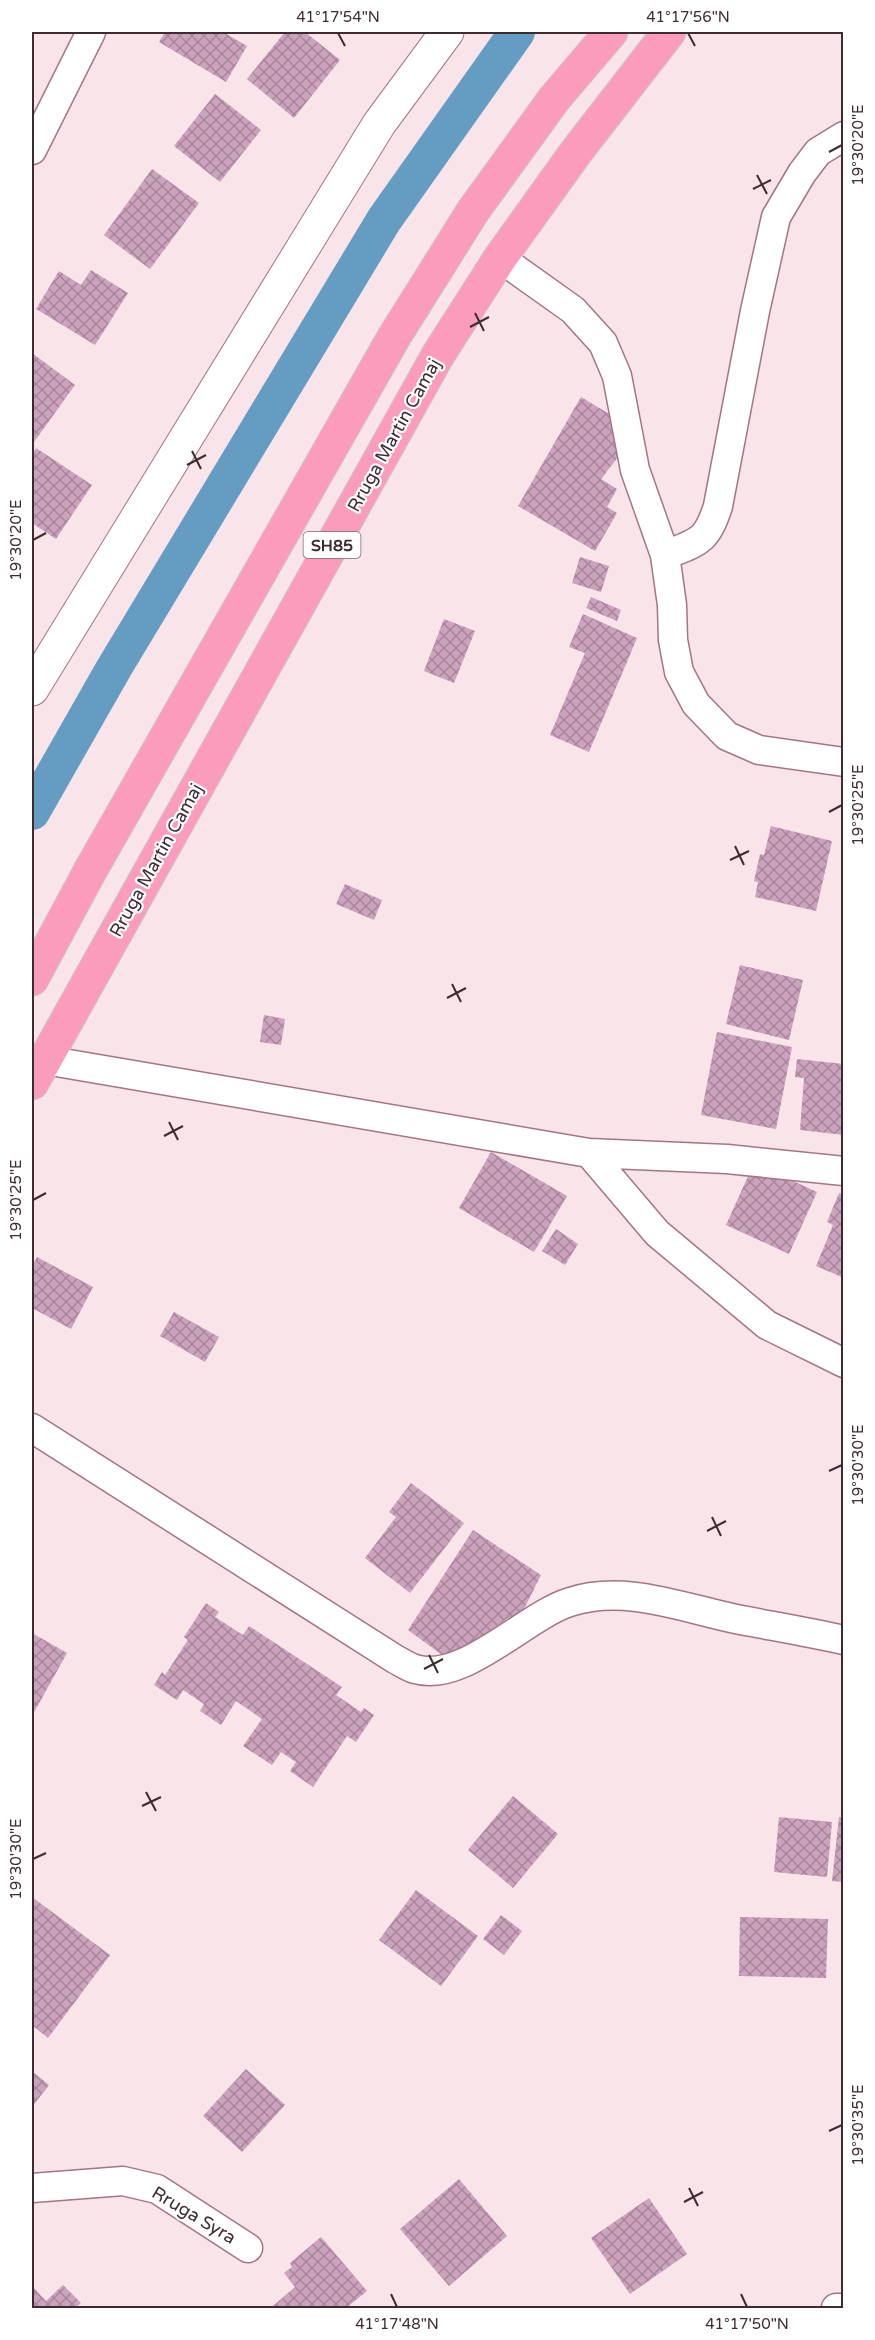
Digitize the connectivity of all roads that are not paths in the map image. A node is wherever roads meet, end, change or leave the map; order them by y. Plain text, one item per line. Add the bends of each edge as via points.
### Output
1 (91, 32) edge
2 (447, 32) edge
3 (611, 32) edge
4 (669, 32) edge
5 (843, 136) edge
6 (32, 150) edge
7 (500, 258) junction
8 (665, 555) junction
9 (32, 689) edge
10 (843, 762) edge
11 (32, 979) edge
12 (38, 1071) edge
13 (589, 1153) junction
14 (843, 1171) edge
15 (843, 1363) edge
16 (32, 1428) edge
17 (843, 1640) edge
18 (32, 2188) edge
19 (249, 2248) dead end
20 (836, 2308) edge
21 (843, 2308) edge

1 - 6 street
2 - 9 street via 379,124
3 - 11 highway, SH85 via 554,99 473,211 394,337
4 - 7 highway, Rruga Martin Camaj / SH85
5 - 8 street via 818,152 776,217 712,527 699,541
7 - 8 street via 573,310 603,343 617,376 635,470
7 - 12 highway, Rruga Martin Camaj / SH85 via 438,355
8 - 10 street via 673,640 680,672 696,704 727,736 759,750
12 - 13 street
13 - 14 street via 727,1159
13 - 15 street via 657,1233 767,1325
16 - 17 street via 416,1670 440,1670 467,1662 541,1615 570,1602 602,1596 657,1599
18 - 19 street, Rruga Syra via 123,2181 157,2189
20 - 21 street

